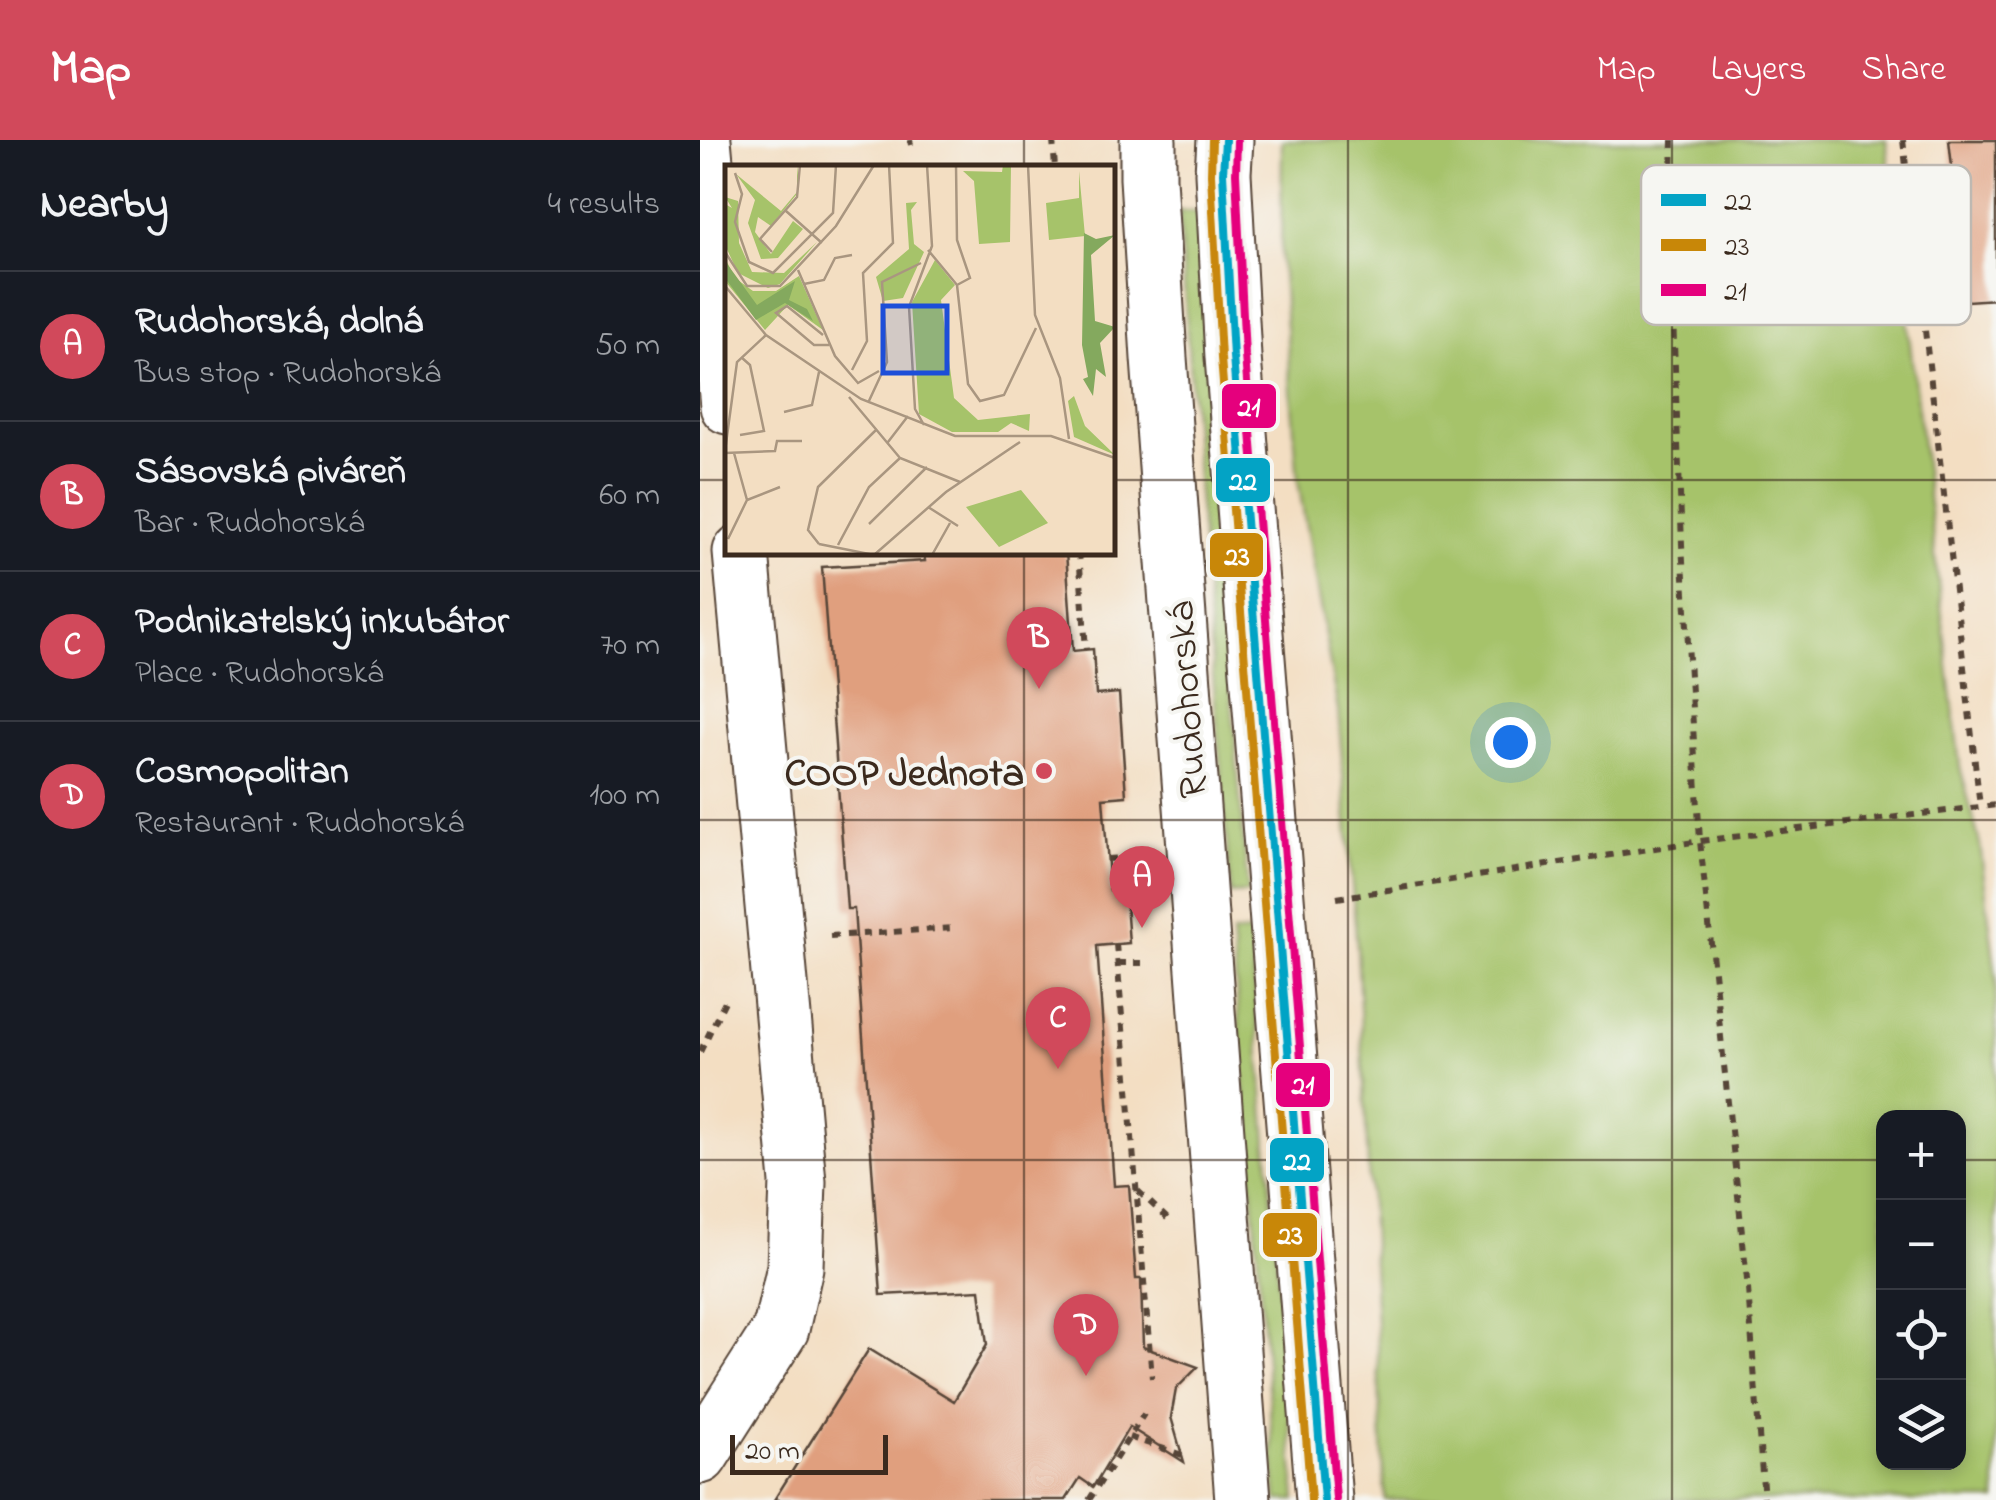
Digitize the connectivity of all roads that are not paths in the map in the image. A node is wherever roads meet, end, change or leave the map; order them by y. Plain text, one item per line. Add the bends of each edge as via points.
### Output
1 (704, 140) edge
2 (1148, 140) edge
3 (1225, 140) edge
4 (725, 373) edge
5 (741, 555) edge
6 (719, 1397) edge
7 (700, 1456) edge
8 (1243, 1500) edge
9 (1324, 1500) edge

1 - 4 street
2 - 8 street, Rudohorská
3 - 9 street, Rudohorská via 1233,356
5 - 6 street via 798,1182 795,1267 781,1329
6 - 7 street

